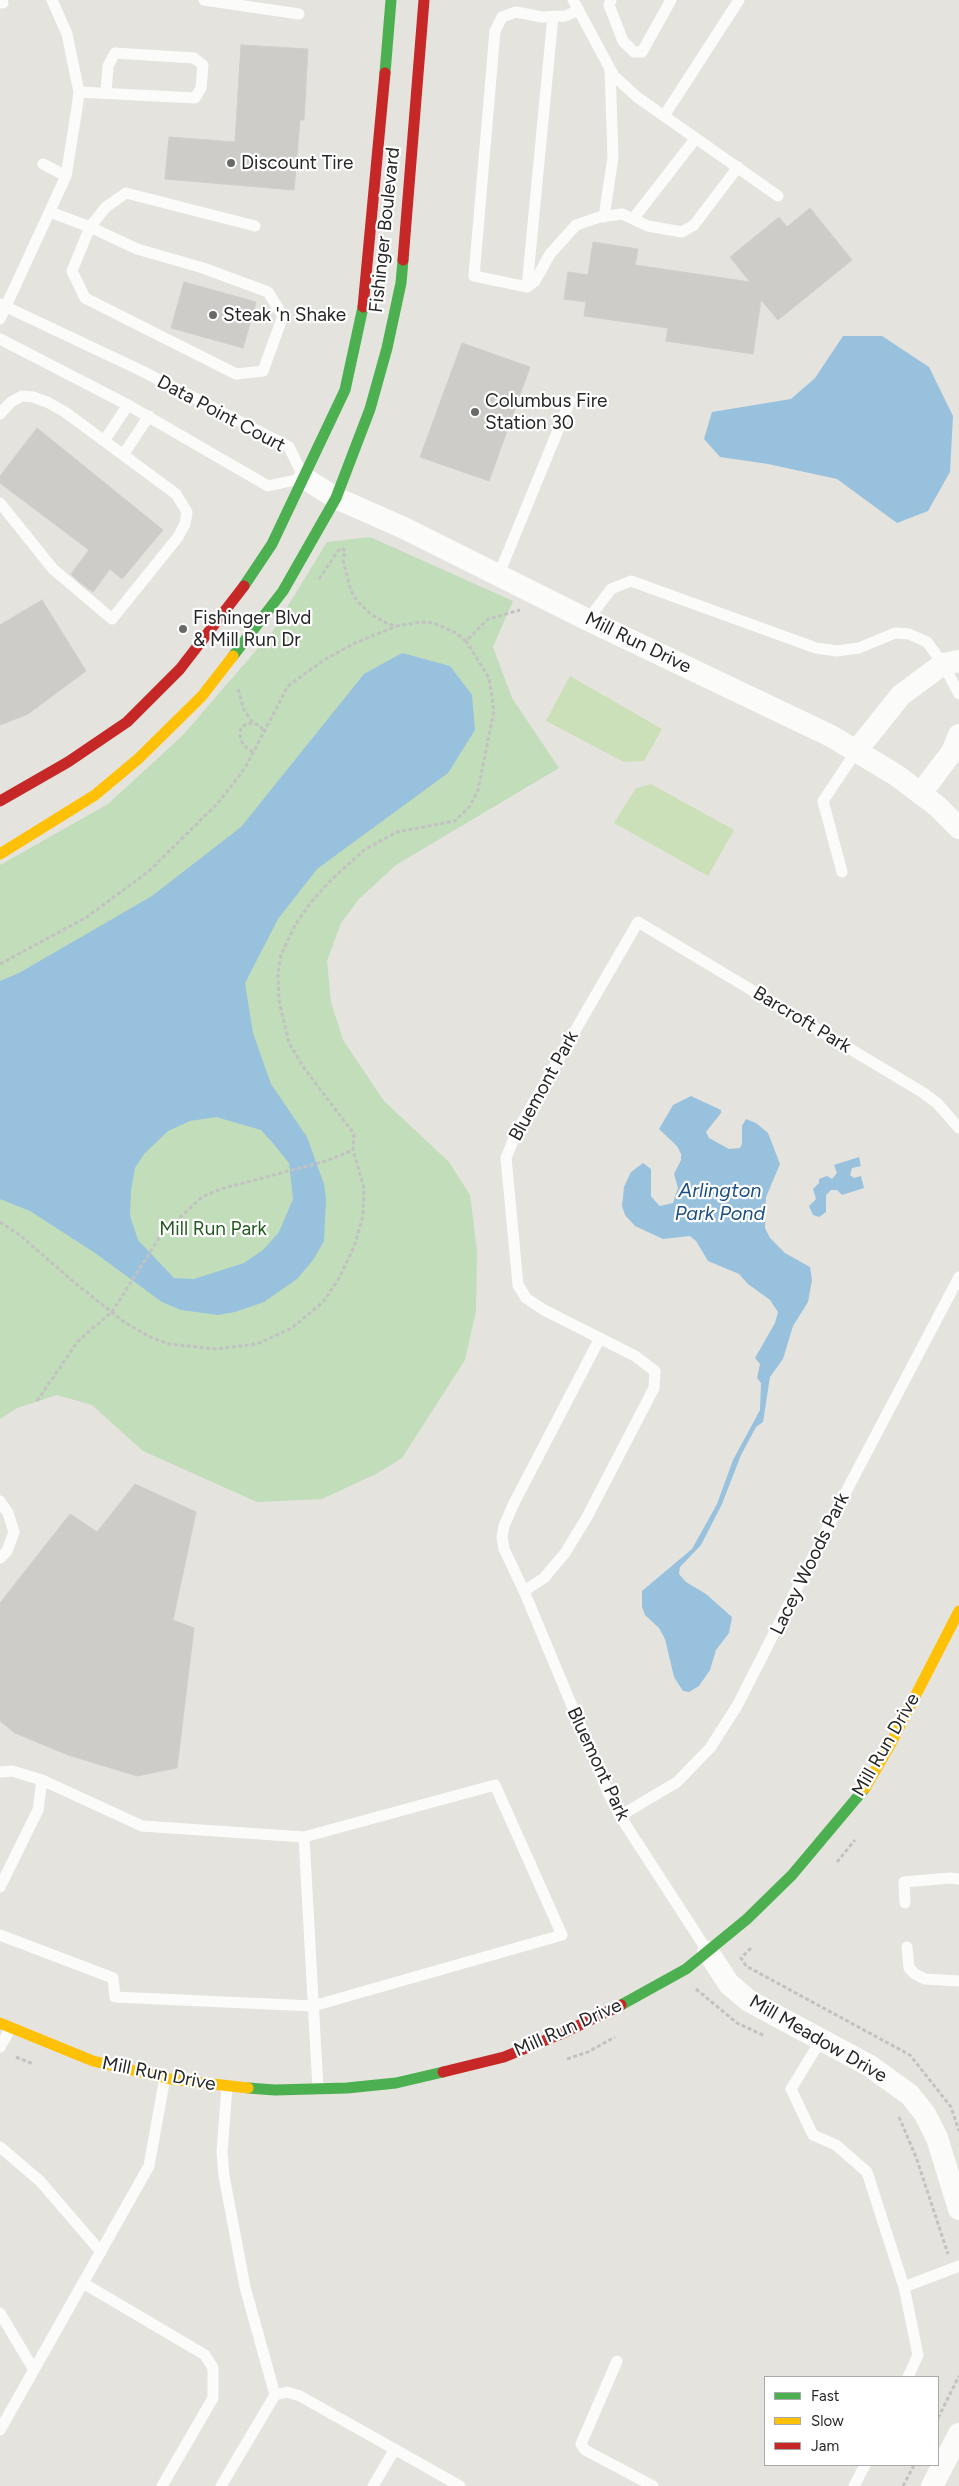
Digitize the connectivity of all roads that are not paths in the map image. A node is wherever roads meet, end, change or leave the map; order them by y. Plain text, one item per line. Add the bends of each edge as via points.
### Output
1 (52, 0) edge
2 (204, 0) edge
3 (391, 0) edge
4 (424, 0) edge
5 (612, 0) edge
6 (671, 0) edge
7 (739, 0) edge
8 (576, 5) edge
9 (298, 14) dead end
10 (553, 16) junction
11 (610, 68) junction
12 (79, 92) junction
13 (106, 93) junction
14 (664, 116) junction
15 (696, 138) junction
16 (43, 164) dead end
17 (738, 167) junction
18 (66, 176) junction
19 (778, 196) dead end
20 (50, 212) junction
21 (604, 217) junction
22 (633, 220) junction
23 (255, 226) dead end
24 (90, 227) junction
25 (527, 287) junction
26 (3, 306) edge
27 (0, 319) edge
28 (0, 339) edge
29 (570, 401) dead end
30 (128, 404) junction
31 (0, 414) edge
32 (149, 416) junction
33 (104, 441) junction
34 (123, 455) junction
35 (304, 478) junction
36 (336, 498) junction
37 (0, 503) edge
38 (499, 574) junction
39 (588, 620) junction
40 (951, 662) edge
41 (959, 694) edge
42 (959, 735) edge
43 (857, 750) junction
44 (921, 793) junction
45 (0, 801) edge
46 (959, 828) edge
47 (0, 854) edge
48 (842, 872) dead end
49 (638, 922) joint
50 (959, 1128) edge
51 (959, 1277) edge
52 (600, 1338) junction
53 (0, 1501) edge
54 (0, 1558) edge
55 (524, 1591) junction
56 (959, 1611) edge
57 (0, 1764) edge
58 (6, 1771) edge
59 (42, 1780) junction
60 (620, 1816) junction
61 (304, 1837) junction
62 (959, 1879) edge
63 (0, 1887) edge
64 (905, 1903) dead end
65 (0, 1935) edge
66 (907, 1947) dead end
67 (708, 1952) junction
68 (959, 1981) edge
69 (313, 2006) junction
70 (5, 2026) edge
71 (821, 2040) junction
72 (4, 2050) edge
73 (165, 2078) junction
74 (227, 2086) junction
75 (318, 2089) junction
76 (0, 2148) edge
77 (959, 2209) edge
78 (101, 2252) junction
79 (956, 2267) edge
80 (83, 2283) junction
81 (904, 2287) junction
82 (0, 2315) edge
83 (616, 2361) dead end
84 (34, 2370) junction
85 (908, 2376) edge
86 (275, 2395) junction
87 (0, 2430) edge
88 (959, 2434) edge
89 (394, 2448) junction
90 (864, 2466) edge
91 (443, 2475) junction
92 (162, 2486) edge
93 (221, 2486) edge
94 (373, 2486) edge
95 (437, 2486) edge
96 (460, 2486) edge
97 (653, 2486) edge
98 (854, 2486) edge
99 (932, 2486) edge

1 - 12 lane via 67,34
2 - 9 lane
3 - 35 main road, Fishinger Boulevard via 365,298 345,390
4 - 36 main road, Fishinger Boulevard via 401,283 370,409
5 - 6 lane via 609,4 614,21 634,52 642,52
7 - 14 lane
8 - 10 lane via 565,16
8 - 11 lane
10 - 25 lane
10 - 25 lane via 516,12 502,17 495,32 474,276
11 - 14 lane via 614,76 637,97
11 - 21 lane via 613,157
12 - 13 lane
12 - 18 lane
13 - 13 lane via 195,98 201,88 203,65 194,58 115,54 108,66
14 - 15 lane
15 - 17 lane
15 - 22 lane
16 - 18 lane
17 - 19 lane
17 - 22 lane via 694,225 682,232
18 - 20 lane
20 - 24 lane
20 - 26 lane
21 - 22 lane via 622,214
21 - 25 lane via 576,225 550,254 535,281
23 - 24 lane via 126,193 106,207
24 - 24 lane via 72,271 85,298 236,374 263,371 283,316 268,292 203,268 137,249
26 - 27 lane
26 - 35 lane, Data Point Court via 142,371 289,447
28 - 30 lane, Data Point Court
29 - 38 lane
30 - 32 lane, Data Point Court
30 - 33 lane
31 - 33 lane via 22,396 33,397 65,412
32 - 34 lane
32 - 35 lane, Data Point Court via 268,486
33 - 34 lane
34 - 37 lane via 176,494 187,512 178,537 112,619 53,569
35 - 36 street, Mill Run Drive
35 - 45 main road, Fishinger Boulevard via 272,544 251,578 180,670 127,722 68,762
36 - 38 street, Mill Run Drive
36 - 47 main road, Fishinger Boulevard via 283,591 202,696 138,759 95,795
38 - 39 street, Mill Run Drive
39 - 40 lane via 612,589 631,581 816,648 837,651 858,648 895,633 909,634 927,642
39 - 43 street, Mill Run Drive
40 - 41 lane
40 - 43 street via 901,695
42 - 44 street via 952,752
43 - 44 street, Mill Run Drive
43 - 48 lane via 823,801
44 - 46 street, Mill Run Drive
49 - 50 lane, Barcroft Park via 922,1092 937,1103
49 - 52 lane, Bluemont Park via 517,1131 506,1158 518,1285 535,1305
51 - 60 lane, Lacey Woods Park via 737,1706 710,1748 677,1782
52 - 55 lane, Bluemont Park via 504,1526 504,1549
52 - 55 lane, Bluemont Park via 635,1356 655,1371 654,1388 565,1553 544,1578
53 - 54 lane via 14,1532 7,1551
55 - 60 lane, Bluemont Park
56 - 67 main road, Mill Run Drive via 889,1747 862,1792 792,1875
57 - 58 lane
58 - 59 lane
59 - 61 lane via 142,1826
59 - 63 lane via 38,1810
60 - 67 lane, Bluemont Park
61 - 69 lane
61 - 69 lane via 495,1785 562,1935
62 - 64 lane via 904,1882
65 - 69 lane via 113,1978 115,1997
66 - 68 lane via 909,1968 914,1974 925,1979
67 - 71 street, Mill Meadow Drive via 730,1984 749,2001
67 - 75 main road, Mill Run Drive via 616,2008 563,2034 504,2057 396,2083
69 - 75 lane
70 - 72 lane
70 - 73 main road, Mill Run Drive via 93,2061
71 - 77 street, Mill Meadow Drive via 870,2066 910,2096 925,2114 937,2138
71 - 81 lane via 791,2090 813,2135 836,2145 867,2172
73 - 74 main road, Mill Run Drive
73 - 78 lane via 150,2166
74 - 75 main road, Mill Run Drive
74 - 86 lane via 222,2152 224,2176 245,2287
76 - 78 lane via 40,2181
78 - 80 lane
79 - 81 lane
80 - 84 lane
80 - 92 lane via 205,2355 213,2368 213,2398
81 - 85 lane via 918,2355
82 - 84 lane
83 - 97 lane via 581,2444 585,2450
84 - 87 lane
86 - 89 lane via 287,2392 300,2396
86 - 93 lane
88 - 99 street
89 - 91 lane
89 - 94 lane
90 - 98 lane
91 - 95 lane
91 - 96 lane

